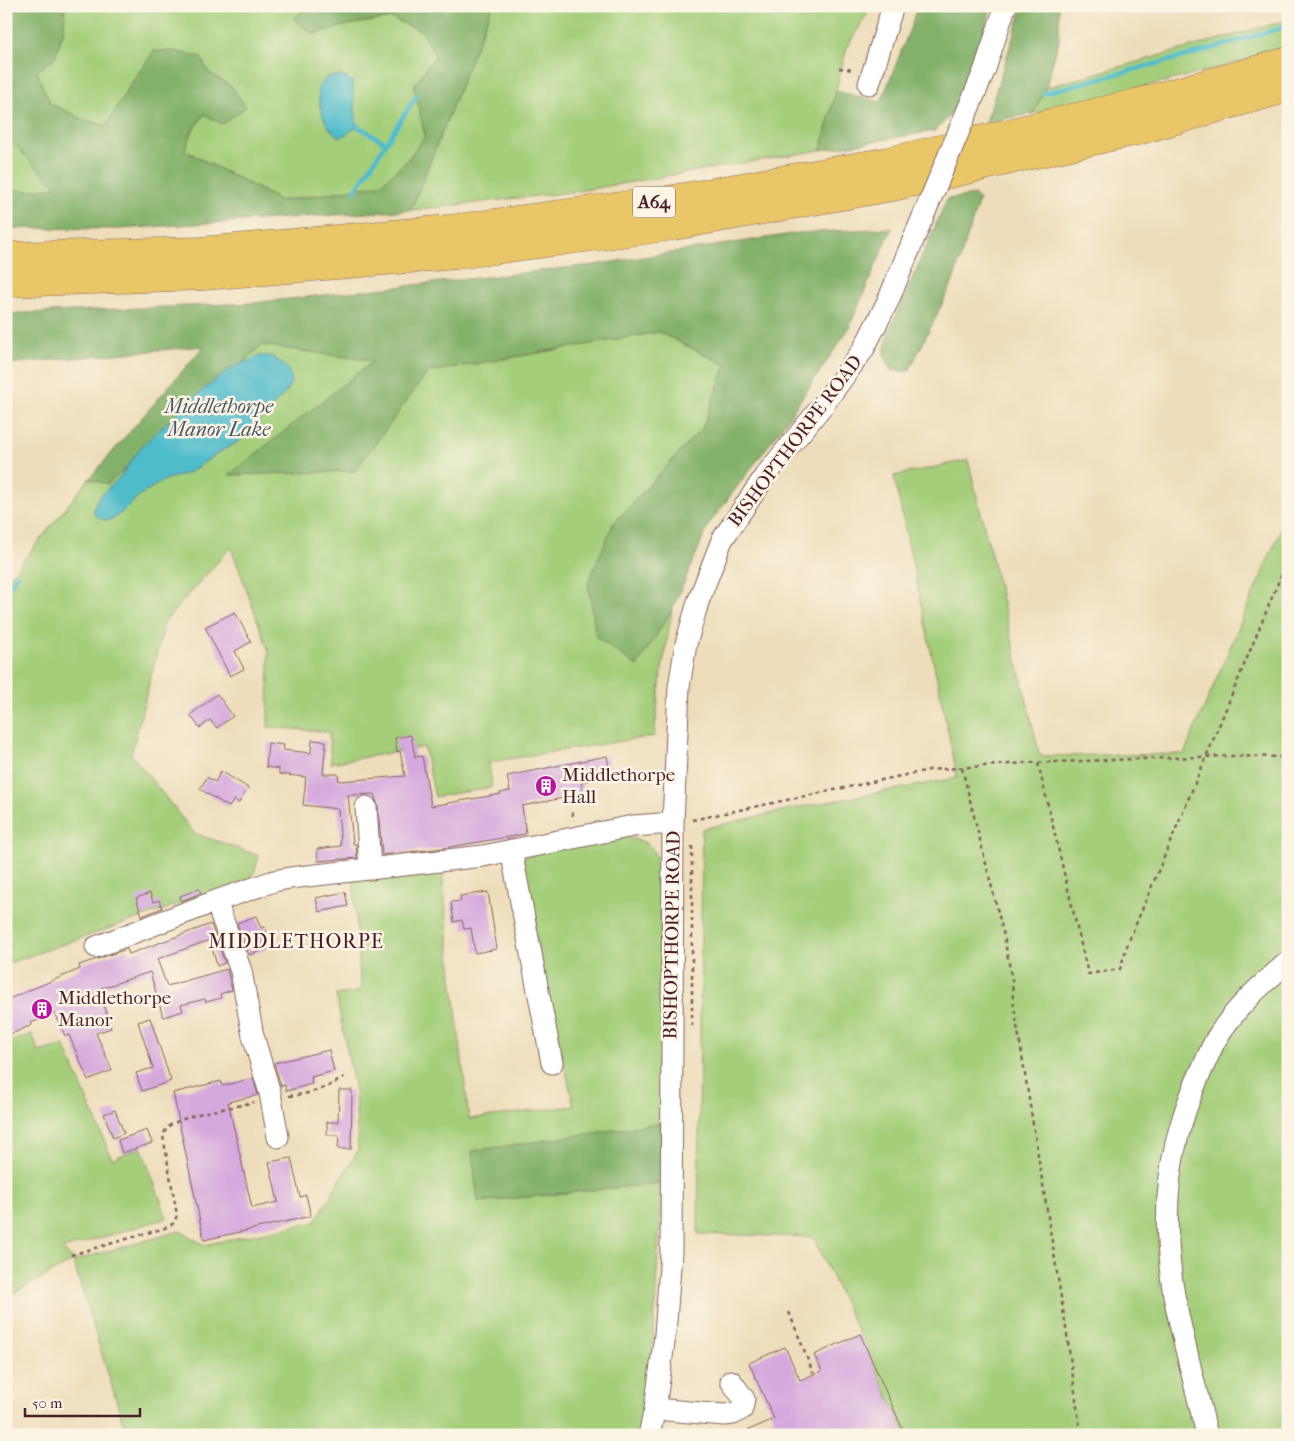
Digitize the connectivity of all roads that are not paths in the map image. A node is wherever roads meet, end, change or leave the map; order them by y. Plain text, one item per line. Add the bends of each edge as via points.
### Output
1 (893, 6) edge
2 (1005, 7) edge
3 (1288, 60) edge
4 (869, 84) dead end
5 (1288, 88) edge
6 (6, 256) edge
7 (6, 283) edge
8 (366, 807) dead end
9 (673, 823) junction
10 (512, 850) junction
11 (370, 868) junction
12 (216, 901) junction
13 (96, 948) dead end
14 (1288, 962) edge
15 (552, 1063) dead end
16 (278, 1137) dead end
17 (731, 1381) dead end
18 (656, 1409) junction
19 (649, 1435) edge
20 (1207, 1435) edge

1 - 4 street
2 - 9 street, BISHOPTHORPE ROAD, bridge via 985,69 888,301 863,350 765,476 722,540 686,644 679,688
3 - 6 highway, A64 via 1136,103 890,161 667,200 449,229 201,251
5 - 7 highway, A64 via 1141,130 902,184 674,226 446,256 204,276
8 - 11 street
9 - 10 street via 633,826
9 - 18 street, BISHOPTHORPE ROAD via 671,1252
10 - 11 street
10 - 15 street
11 - 12 street via 274,881
12 - 13 street
12 - 16 street via 241,970 253,1036 270,1093
14 - 20 street via 1254,991 1218,1036 1190,1096 1174,1148 1166,1202 1174,1295
17 - 18 street via 744,1399 742,1409 732,1414
18 - 19 street, BISHOPTHORPE ROAD

